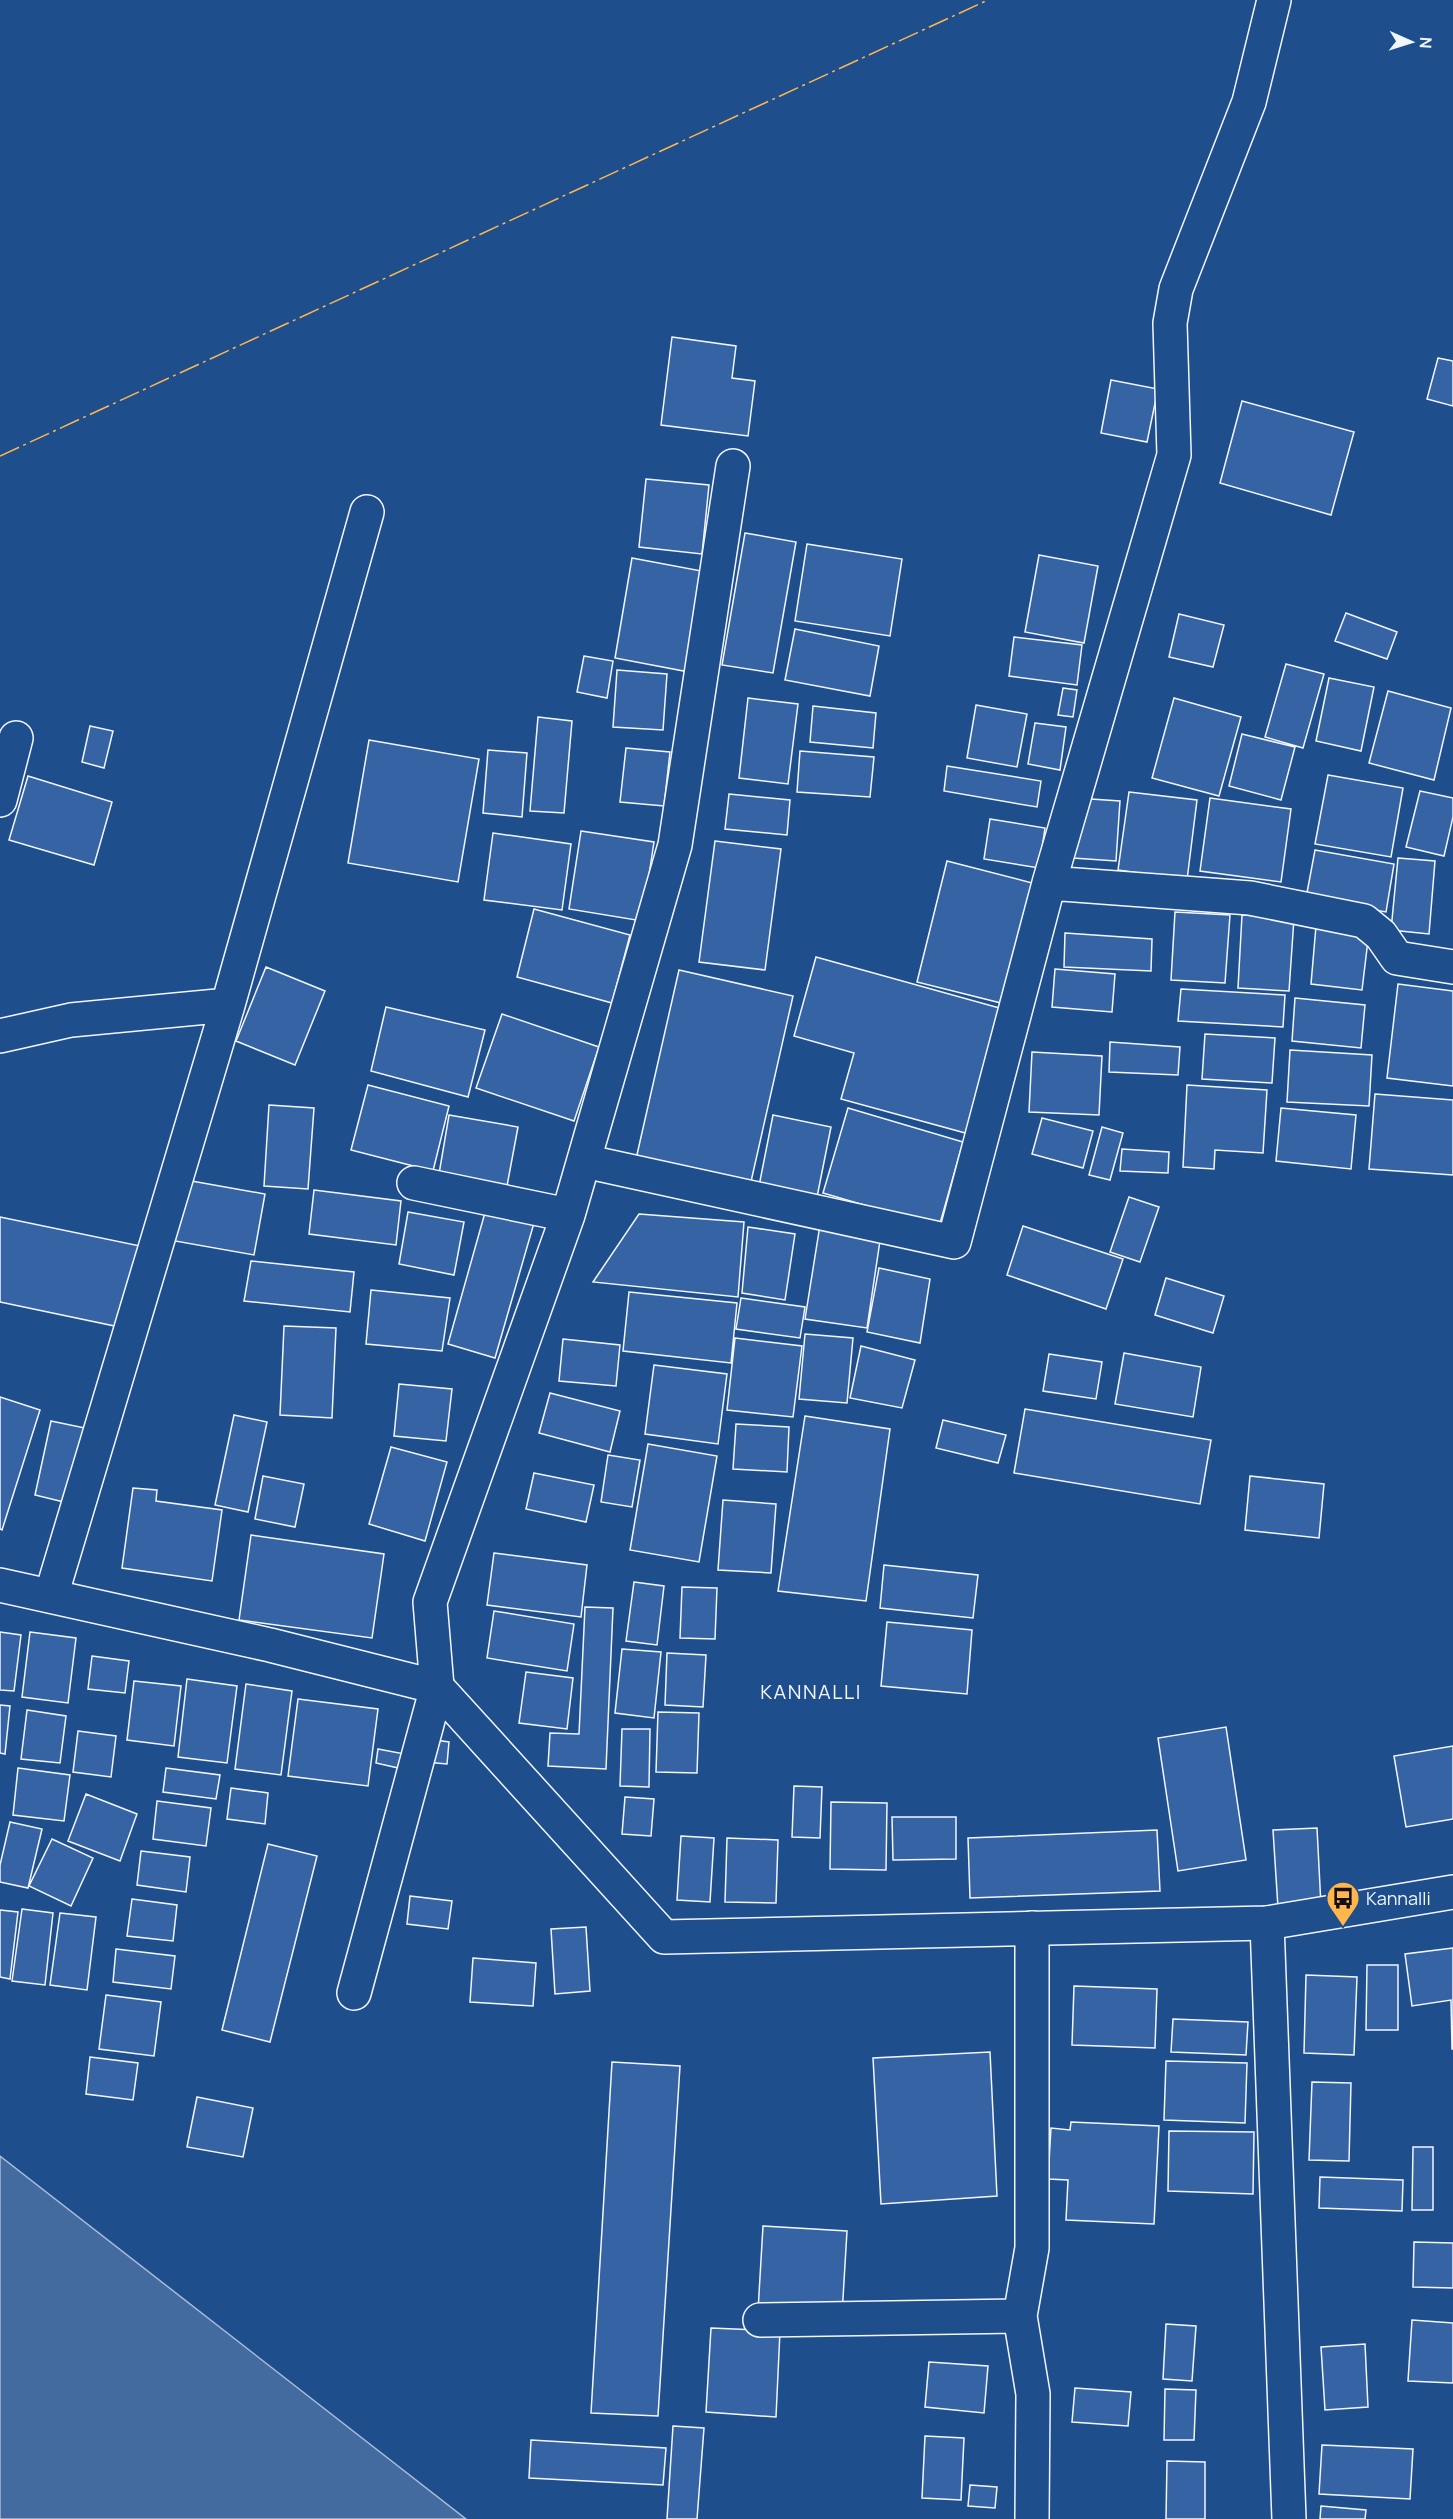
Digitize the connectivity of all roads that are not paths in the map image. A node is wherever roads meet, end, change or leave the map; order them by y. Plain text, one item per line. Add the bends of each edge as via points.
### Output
1 (1274, 0) edge
2 (733, 466) dead end
3 (367, 512) dead end
4 (16, 738) dead end
5 (0, 800) edge
6 (1049, 883) junction
7 (1453, 967) edge
8 (228, 1005) junction
9 (0, 1036) edge
10 (585, 1161) junction
11 (414, 1183) dead end
12 (568, 1215) junction
13 (0, 1585) edge
14 (51, 1596) junction
15 (437, 1687) junction
16 (1453, 1892) edge
17 (1268, 1923) junction
18 (1032, 1928) junction
19 (354, 1993) dead end
20 (1020, 2316) junction
21 (760, 2320) dead end
22 (1032, 2519) edge
23 (1289, 2519) edge

1 - 6 street via 1249,102 1176,289 1170,323 1174,455
2 - 10 street via 675,845
3 - 8 street
4 - 5 street
6 - 7 street via 1250,898 1364,921 1381,935 1397,958
6 - 10 street via 954,1242
8 - 9 street via 71,1020
8 - 14 street
10 - 12 street
11 - 12 street
12 - 15 street via 430,1602
13 - 14 street
14 - 15 street
15 - 18 street via 664,1937
15 - 19 street
16 - 17 street
17 - 18 street
17 - 23 street
18 - 20 street via 1032,2248
20 - 21 street
20 - 22 street via 1033,2394

